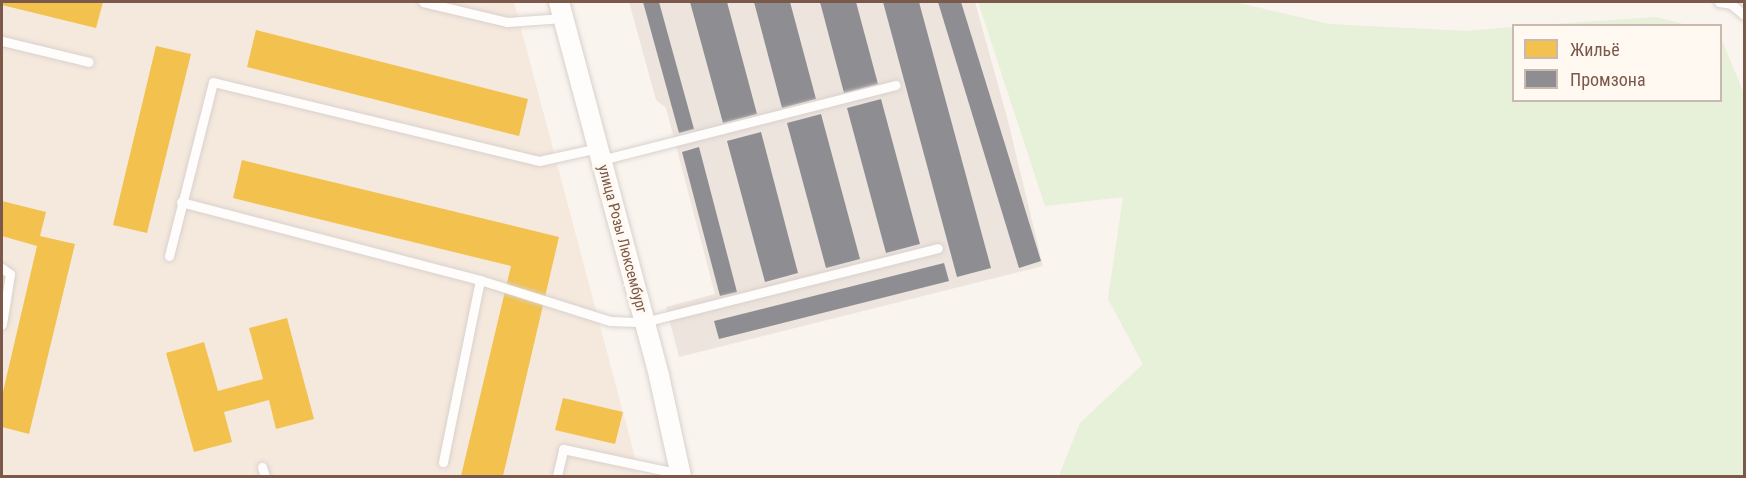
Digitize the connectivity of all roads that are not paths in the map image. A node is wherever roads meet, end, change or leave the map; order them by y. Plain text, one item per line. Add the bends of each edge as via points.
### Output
1 (423, 2) edge
2 (1719, 2) edge
3 (1735, 3) edge
4 (561, 10) edge
5 (1744, 15) edge
6 (2, 41) edge
7 (89, 62) dead end
8 (896, 85) dead end
9 (599, 154) junction
10 (182, 202) junction
11 (938, 248) dead end
12 (169, 256) dead end
13 (2, 268) edge
14 (480, 280) junction
15 (644, 322) junction
16 (2, 324) edge
17 (442, 462) dead end
18 (681, 476) edge
19 (557, 477) edge

1 - 4 lane via 507,22
2 - 3 lane
3 - 5 lane
4 - 9 street, улица Розы Люксембург
6 - 7 lane
8 - 9 lane
9 - 10 lane via 539,161 213,82
9 - 15 street, улица Розы Люксембург
10 - 12 lane
10 - 14 lane
11 - 15 lane
13 - 16 lane via 10,274
14 - 15 lane via 610,321
14 - 17 lane
15 - 18 street, улица Розы Люксембург
18 - 19 lane via 564,448

